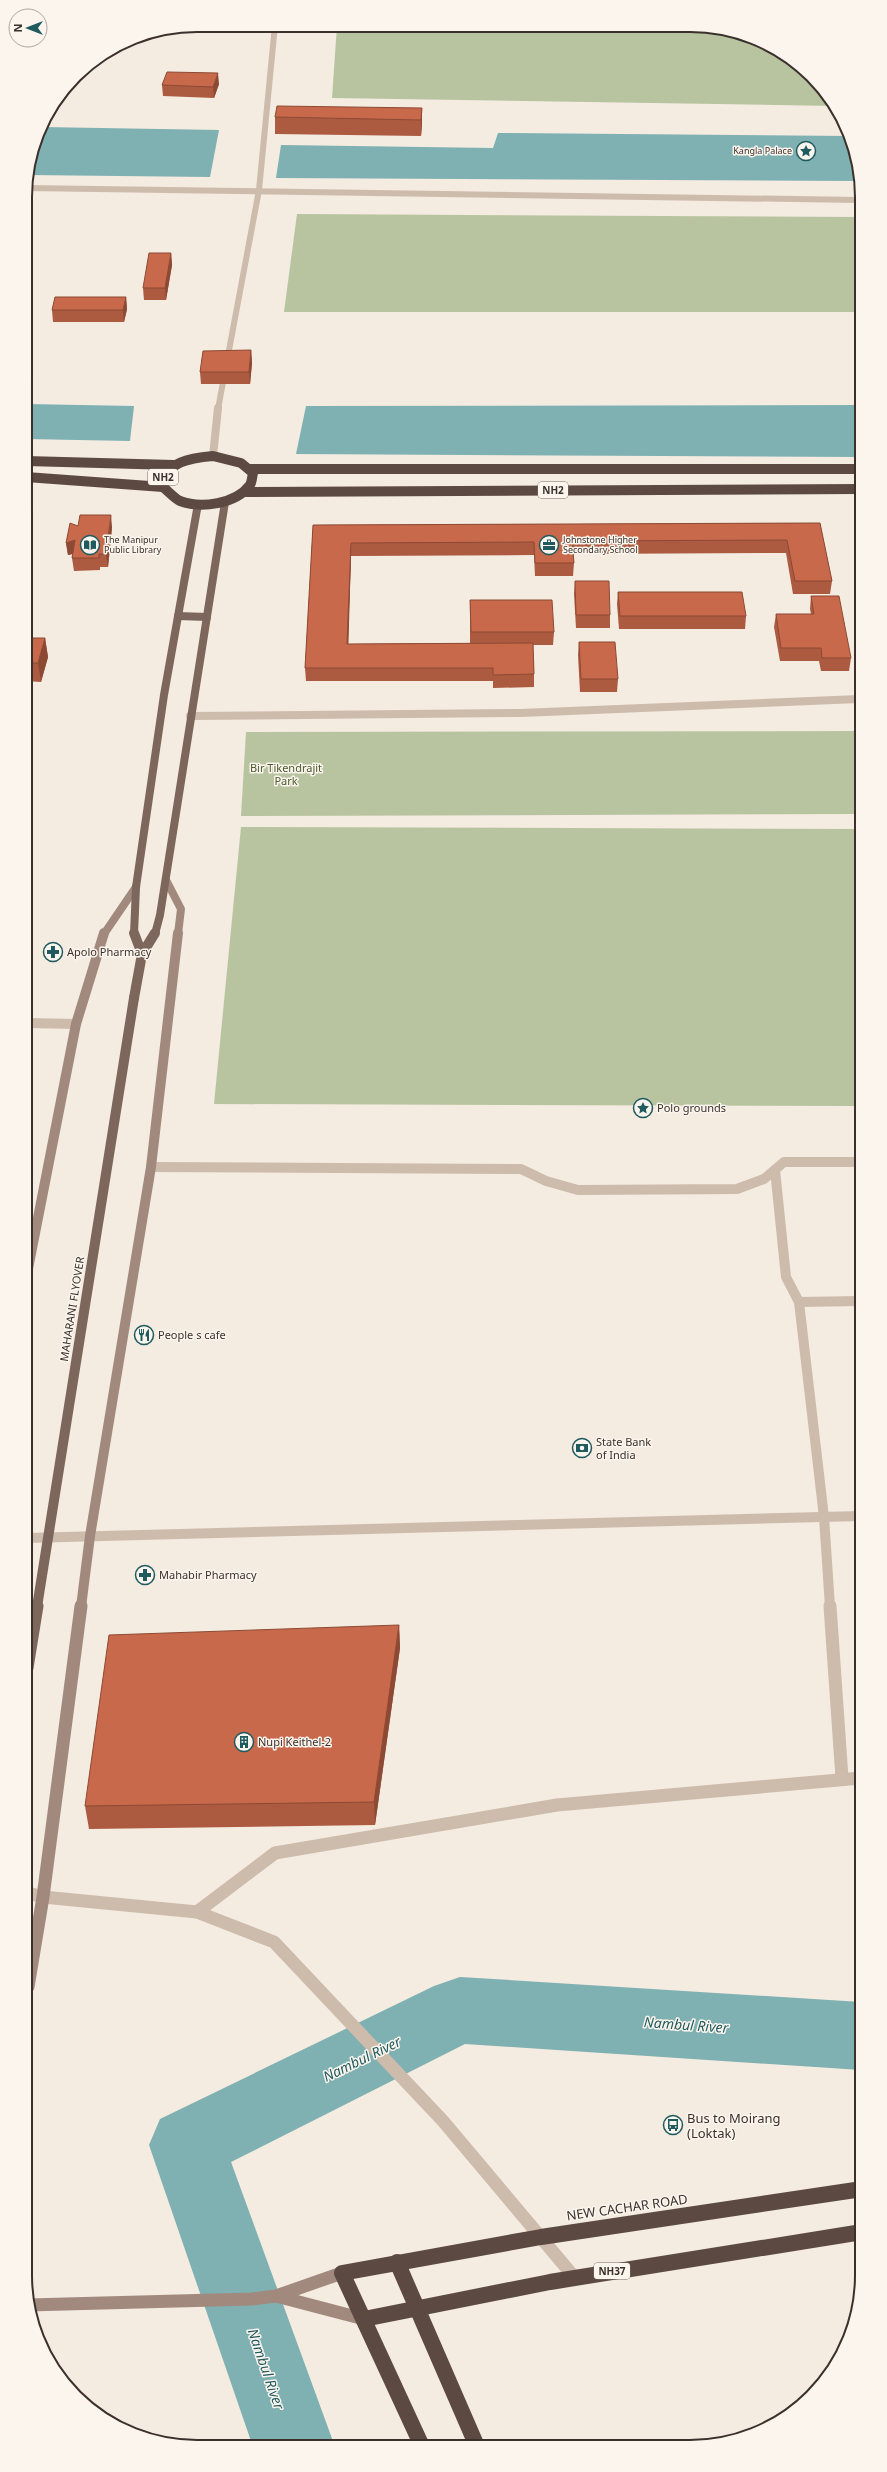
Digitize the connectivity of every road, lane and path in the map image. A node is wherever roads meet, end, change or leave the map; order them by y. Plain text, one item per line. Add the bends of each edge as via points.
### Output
1 (274, 32) edge
2 (32, 188) edge
3 (259, 190) junction
4 (855, 200) edge
5 (213, 456) junction
6 (32, 461) edge
7 (174, 465) junction
8 (249, 469) junction
9 (855, 470) edge
10 (32, 477) edge
11 (163, 487) junction
12 (855, 489) edge
13 (246, 492) junction
14 (225, 502) junction
15 (198, 504) junction
16 (178, 616) junction
17 (207, 617) junction
18 (855, 699) edge
19 (190, 716) junction
20 (166, 880) junction
21 (136, 887) junction
22 (142, 954) junction
23 (32, 1023) edge
24 (76, 1024) junction
25 (855, 1162) edge
26 (151, 1167) junction
27 (775, 1170) junction
28 (32, 1248) edge
29 (855, 1301) edge
30 (799, 1302) junction
31 (855, 1516) edge
32 (824, 1517) junction
33 (90, 1536) junction
34 (32, 1538) edge
35 (32, 1643) edge
36 (842, 1778) junction
37 (855, 1778) edge
38 (32, 1894) edge
39 (43, 1897) junction
40 (197, 1912) junction
41 (32, 1964) edge
42 (855, 2190) edge
43 (855, 2233) edge
44 (540, 2236) junction
45 (397, 2262) junction
46 (342, 2273) junction
47 (575, 2278) junction
48 (276, 2296) junction
49 (34, 2305) edge
50 (416, 2307) junction
51 (364, 2319) junction
52 (419, 2440) edge
53 (474, 2440) edge

1 - 3 street
2 - 3 street
3 - 4 street
3 - 5 street via 219,401
5 - 7 highway, NH2 via 198,457
5 - 8 highway, NH2 via 240,462
6 - 7 highway, NH2
7 - 11 highway, NH2 via 162,479
8 - 9 highway, NH2
8 - 13 highway via 253,476 253,484
10 - 11 highway, NH2
11 - 15 highway, NH2 via 175,498
12 - 13 highway, NH2
13 - 14 highway, NH2
14 - 15 highway, NH2
14 - 17 main road, MAHARANI FLYOVER
15 - 16 main road
16 - 17 main road
16 - 21 main road
17 - 19 main road, MAHARANI FLYOVER
18 - 19 street via 521,713
19 - 20 main road, MAHARANI FLYOVER
20 - 22 main road, MAHARANI FLYOVER via 154,938
20 - 26 street via 181,909
21 - 22 main road via 134,937
21 - 24 street via 105,931
22 - 35 main road, MAHARANI FLYOVER, bridge
23 - 24 street
24 - 28 street
25 - 27 street via 784,1162
26 - 27 street via 521,1169 546,1181 578,1190 737,1189 764,1179
26 - 33 street
27 - 30 street via 786,1277
29 - 30 street
30 - 32 street
31 - 32 street
32 - 33 street
32 - 36 street
33 - 34 street
33 - 39 street
36 - 37 street
36 - 40 street via 557,1805 275,1853
38 - 39 street
39 - 40 street
39 - 41 street
40 - 44 street via 274,1942 443,2121
42 - 44 highway, NEW CACHAR ROAD
43 - 47 highway, NH37
44 - 45 highway, NEW CACHAR ROAD
44 - 47 street
45 - 46 highway, NEW CACHAR ROAD
45 - 50 highway
46 - 48 street
46 - 51 highway
47 - 50 highway, NH37
48 - 49 street via 252,2299
48 - 51 street
50 - 51 highway, NH37
50 - 53 highway
51 - 52 highway

